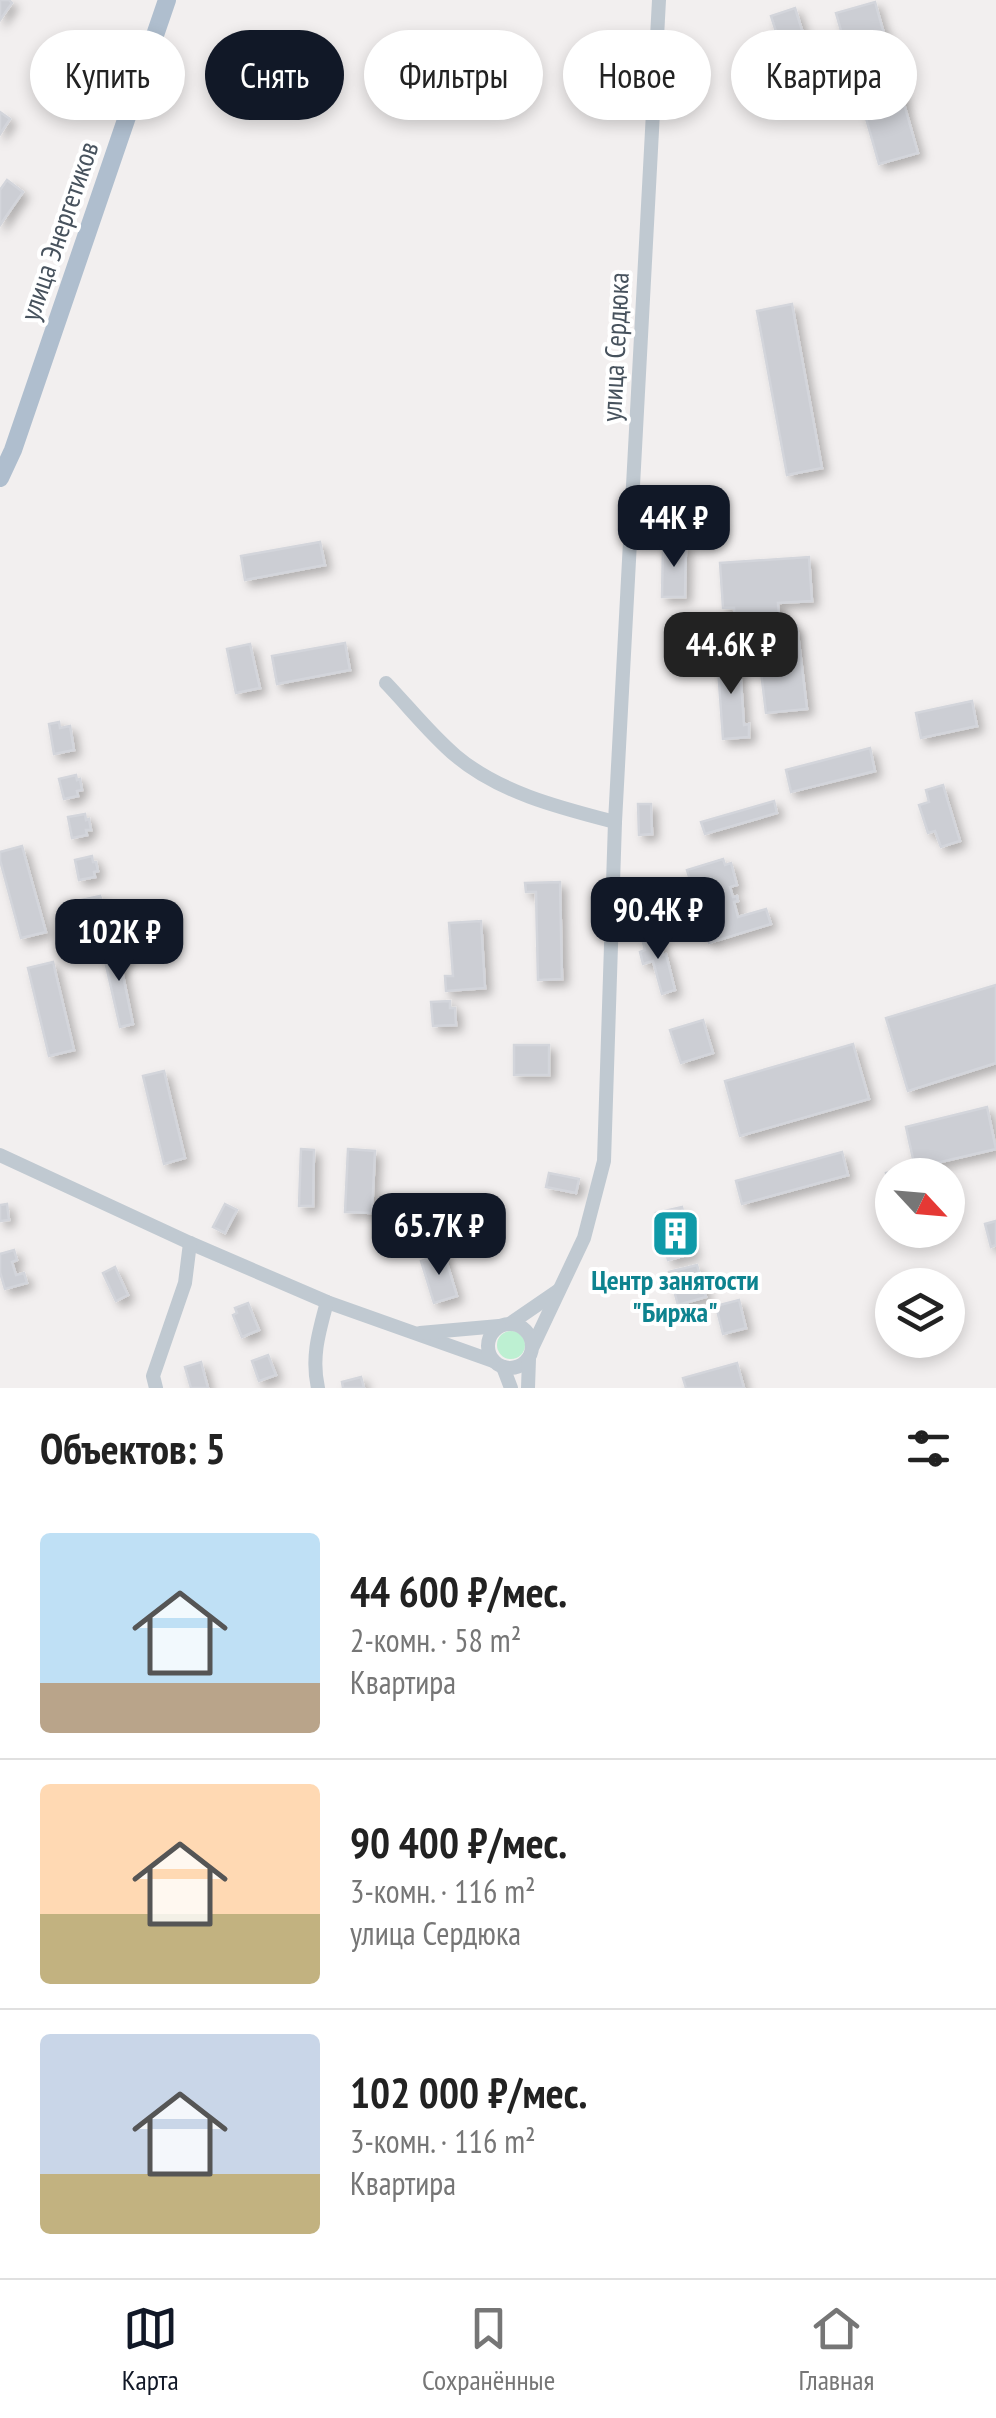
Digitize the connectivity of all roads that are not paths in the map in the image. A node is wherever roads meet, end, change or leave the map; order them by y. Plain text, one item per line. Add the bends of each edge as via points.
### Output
1 (167, 0) edge
2 (658, 0) edge
3 (0, 478) edge
4 (386, 683) dead end
5 (615, 822) junction
6 (0, 1155) edge
7 (190, 1244) junction
8 (560, 1289) junction
9 (327, 1302) junction
10 (505, 1325) junction
11 (414, 1333) junction
12 (531, 1352) junction
13 (498, 1364) junction
14 (156, 1388) edge
15 (318, 1388) edge
16 (511, 1388) edge
17 (528, 1388) edge

1 - 3 main road, улица Энергетиков
2 - 5 street, улица Сердюка
4 - 5 street via 458,757 500,783
5 - 8 street, улица Сердюка via 604,1162 584,1238
6 - 7 street
7 - 9 street
7 - 14 street via 185,1283 153,1376
8 - 10 street
8 - 12 street, улица Сердюка
9 - 11 street
9 - 15 street via 315,1349
10 - 11 street
10 - 12 street via 524,1328
10 - 13 street via 488,1342
11 - 13 street
12 - 13 street via 517,1367
12 - 17 street
13 - 16 street

